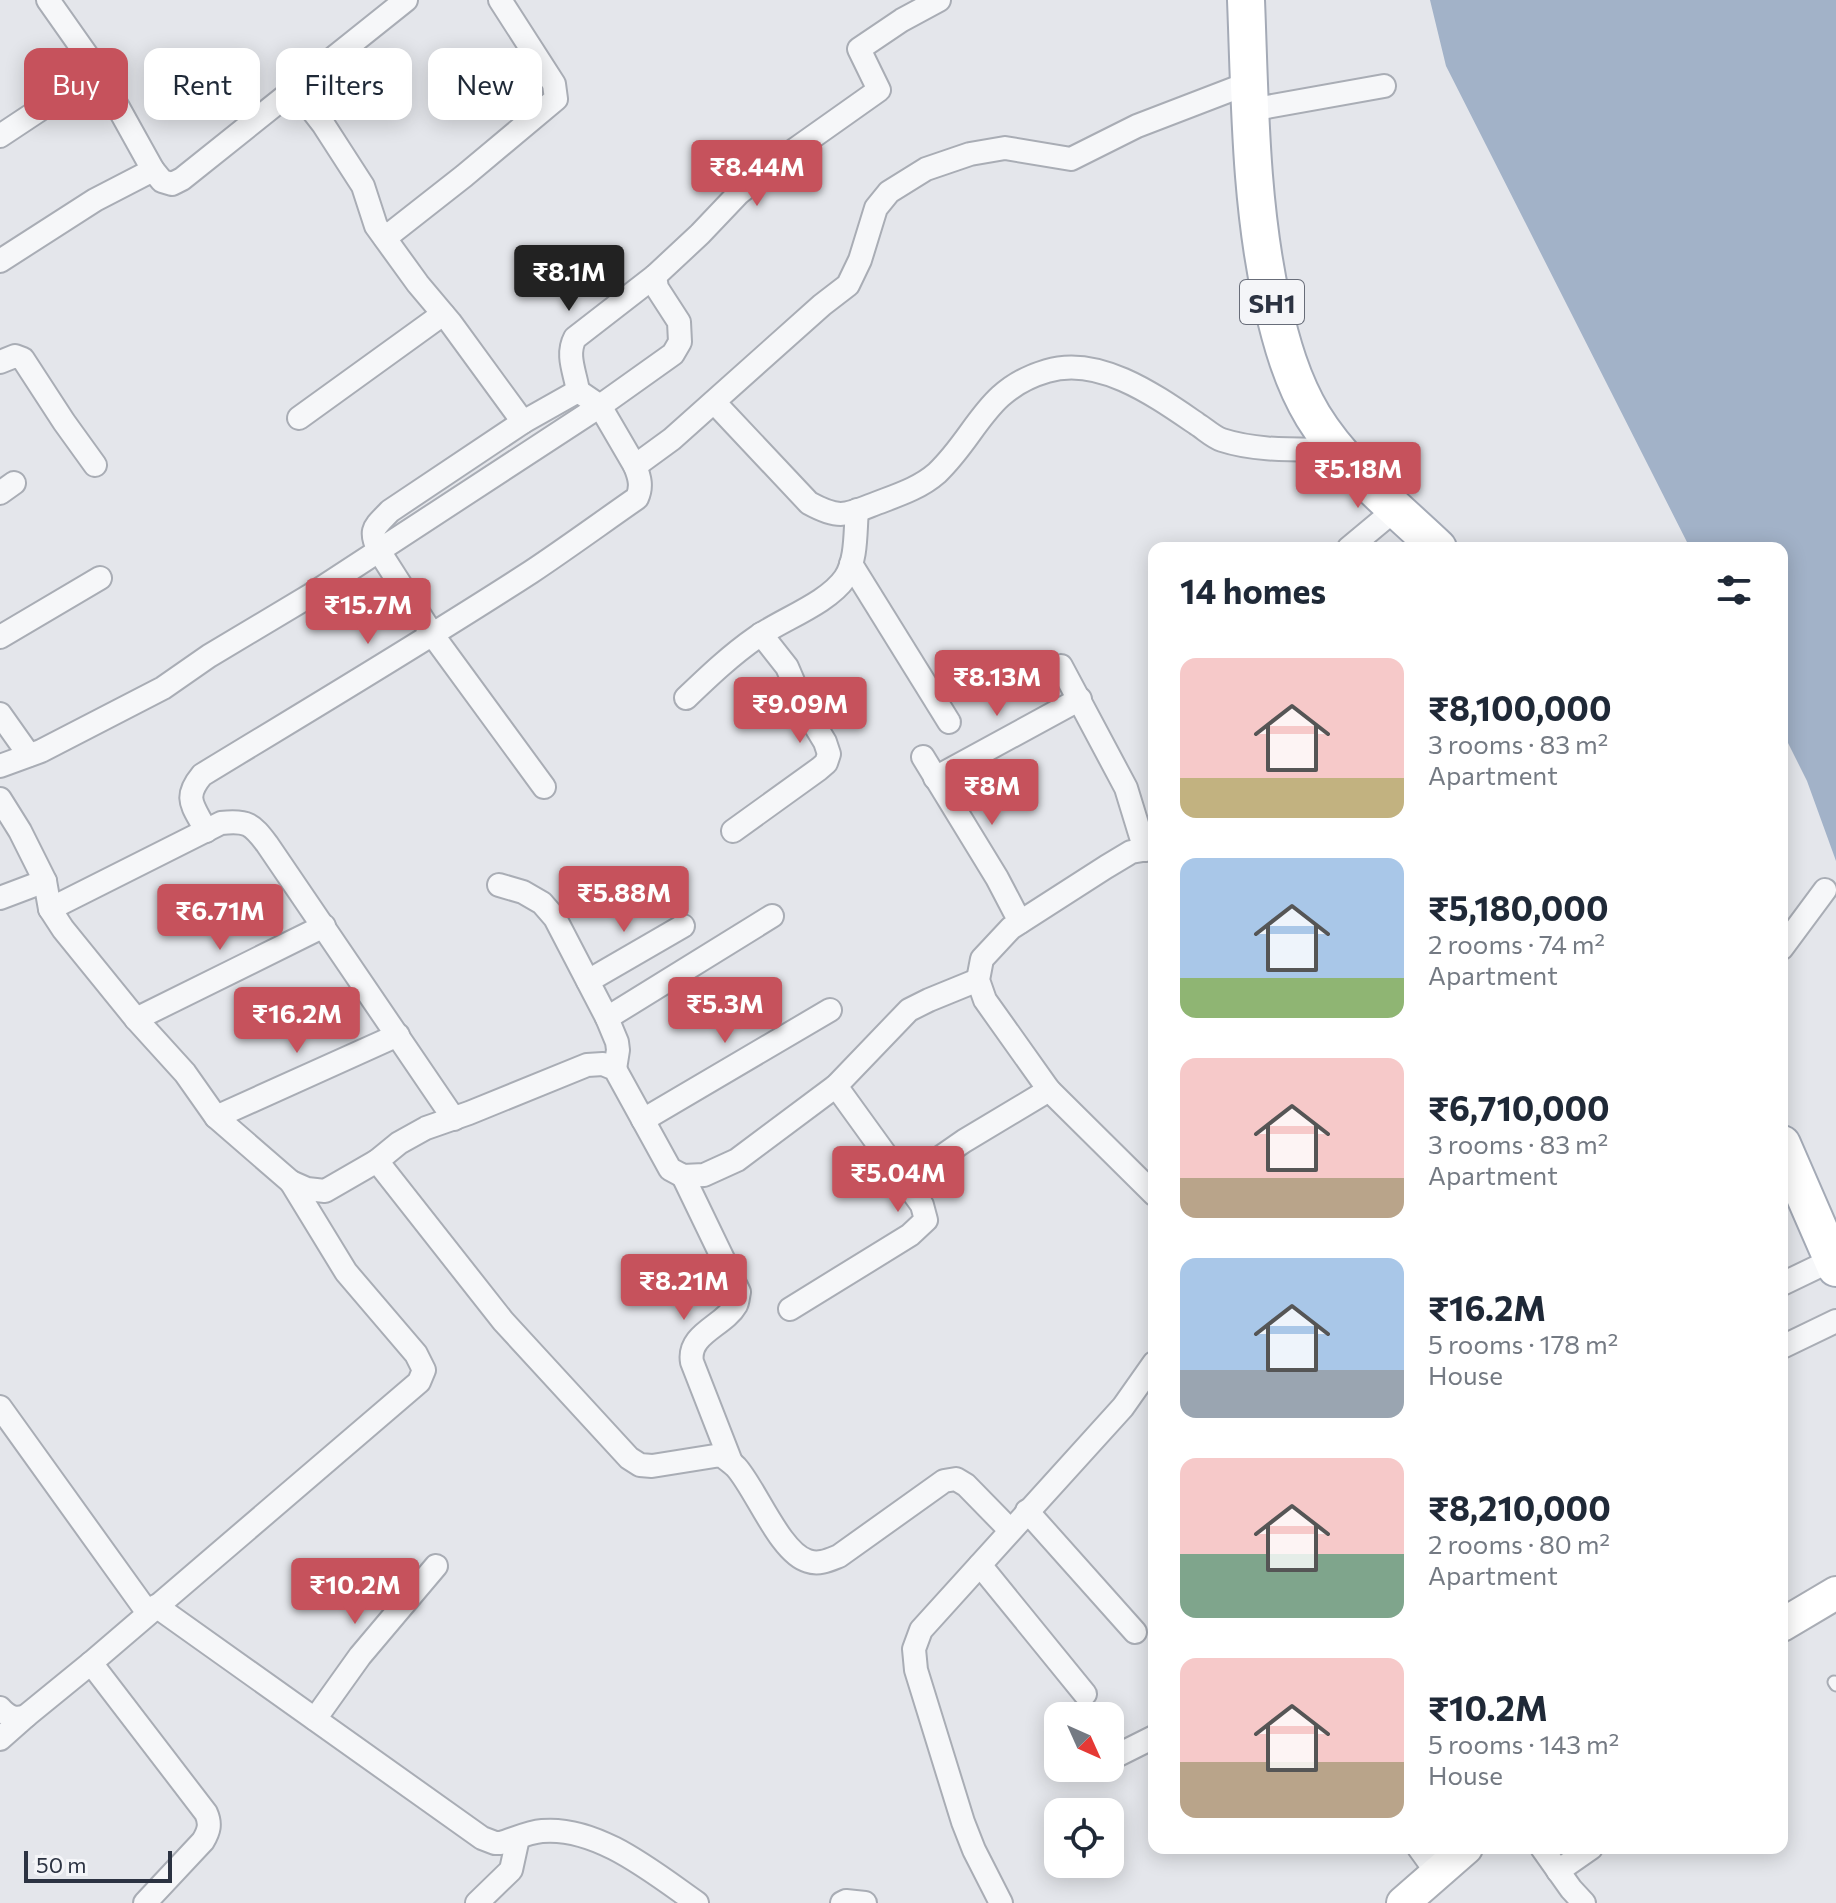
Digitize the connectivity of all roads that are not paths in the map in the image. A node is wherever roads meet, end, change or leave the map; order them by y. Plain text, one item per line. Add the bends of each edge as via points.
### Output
1 (48, 0) edge
2 (406, 0) edge
3 (500, 0) edge
4 (939, 0) edge
5 (1246, 0) edge
6 (82, 48) edge
7 (347, 48) edge
8 (1384, 86) dead end
9 (1250, 96) junction
10 (276, 105) edge
11 (24, 120) edge
12 (125, 120) edge
13 (320, 120) edge
14 (0, 136) edge
15 (153, 170) junction
16 (385, 238) junction
17 (0, 261) edge
18 (655, 276) junction
19 (443, 314) junction
20 (0, 362) edge
21 (578, 391) junction
22 (714, 402) junction
23 (600, 406) junction
24 (299, 418) dead end
25 (523, 422) junction
26 (1338, 450) junction
27 (95, 465) dead end
28 (635, 466) junction
29 (1397, 508) junction
30 (857, 510) junction
31 (1356, 542) edge
32 (1432, 542) edge
33 (379, 551) junction
34 (851, 564) junction
35 (100, 578) dead end
36 (432, 634) junction
37 (761, 634) junction
38 (0, 637) edge
39 (1061, 666) dead end
40 (686, 698) dead end
41 (1080, 699) junction
42 (0, 714) edge
43 (949, 722) dead end
44 (29, 755) junction
45 (923, 757) dead end
46 (0, 766) edge
47 (935, 778) junction
48 (544, 787) dead end
49 (0, 799) edge
50 (206, 831) junction
51 (733, 831) dead end
52 (1148, 844) edge
53 (1148, 849) edge
54 (45, 881) junction
55 (499, 885) dead end
56 (1825, 890) dead end
57 (0, 898) edge
58 (50, 909) junction
59 (772, 916) dead end
60 (1020, 922) junction
61 (324, 926) junction
62 (683, 926) dead end
63 (1788, 940) edge
64 (978, 980) junction
65 (588, 981) junction
66 (830, 1010) dead end
67 (607, 1018) junction
68 (136, 1019) junction
69 (398, 1035) junction
70 (615, 1069) junction
71 (836, 1086) junction
72 (1049, 1090) junction
73 (216, 1117) junction
74 (454, 1119) junction
75 (643, 1120) junction
76 (1788, 1158) edge
77 (377, 1161) junction
78 (683, 1176) junction
79 (291, 1182) junction
80 (905, 1182) junction
81 (1148, 1188) edge
82 (1834, 1264) edge
83 (1788, 1282) edge
84 (790, 1309) dead end
85 (1836, 1321) edge
86 (1788, 1344) edge
87 (1148, 1372) edge
88 (0, 1407) edge
89 (731, 1462) junction
90 (1027, 1511) junction
91 (1010, 1530) junction
92 (980, 1565) junction
93 (436, 1566) dead end
94 (1836, 1593) edge
95 (152, 1610) junction
96 (1788, 1621) edge
97 (1135, 1632) dead end
98 (91, 1663) junction
99 (1085, 1694) dead end
100 (0, 1708) edge
101 (26, 1716) junction
102 (315, 1719) junction
103 (0, 1739) edge
104 (1148, 1740) edge
105 (1124, 1752) edge
106 (518, 1838) junction
107 (1448, 1854) edge
108 (1546, 1854) edge
109 (1582, 1854) edge
110 (1428, 1861) edge
111 (1558, 1871) junction
112 (145, 1903) edge
113 (477, 1903) edge
114 (697, 1903) edge
115 (842, 1903) edge
116 (865, 1903) edge
117 (1001, 1903) edge
118 (1403, 1903) edge
119 (1584, 1903) edge

1 - 6 street
2 - 7 street
3 - 16 street via 554,84 556,99
4 - 18 street via 859,49 879,90 739,193
5 - 9 main road, SH1
8 - 9 street
9 - 22 street via 1137,126 1071,159 1005,148 926,169 889,192 876,208 848,285
9 - 26 main road, SH1 via 1259,233 1278,331 1300,392
10 - 15 street via 182,179 162,181
11 - 14 street
12 - 15 street
13 - 16 street via 363,186
15 - 17 street
16 - 19 street
18 - 21 street via 575,338 570,360
18 - 23 street via 679,322 680,342 673,354
19 - 24 street
19 - 25 street
20 - 27 street via 15,356 23,359
21 - 23 street
21 - 25 street
22 - 28 street
22 - 30 street via 809,503 828,514
23 - 28 street
23 - 33 street
25 - 33 street via 390,511 374,528
26 - 29 main road, SH1
26 - 30 street via 1246,446 1218,439 1123,379 1085,367 1049,370 1017,383 993,401 936,474 916,488
28 - 36 street via 641,490 637,498
29 - 31 street
29 - 32 main road, SH1
30 - 34 street
33 - 36 street
33 - 44 street via 163,688
34 - 37 street via 832,592
34 - 43 street
35 - 38 street
36 - 48 street
36 - 50 street via 202,775 192,787 191,799
37 - 40 street
37 - 51 street via 787,667 829,754 819,769
39 - 41 street
41 - 47 street
41 - 52 street
42 - 44 street
44 - 46 street
45 - 47 street
47 - 60 street
49 - 54 street
50 - 58 street
50 - 61 street via 239,821 253,826
53 - 60 street via 1131,852
54 - 57 street
54 - 58 street
55 - 65 street via 542,903
56 - 63 street
58 - 68 street
59 - 67 street
60 - 64 street via 982,959
61 - 68 street
61 - 69 street
62 - 65 street
64 - 71 street via 909,1010
64 - 72 street via 985,1000
65 - 67 street
66 - 75 street
67 - 70 street via 617,1042
68 - 73 street
69 - 73 street
69 - 74 street
70 - 74 street via 587,1065
70 - 75 street
71 - 78 street via 737,1160 704,1175
71 - 80 street
72 - 80 street
72 - 81 street
73 - 79 street
74 - 77 street via 426,1128
75 - 78 street via 670,1169
76 - 82 main road
77 - 79 street via 325,1191
77 - 89 street via 503,1321 629,1458 652,1466 721,1455
78 - 89 street via 739,1292 736,1306 690,1352
79 - 95 street via 346,1272 424,1370 419,1382
80 - 84 street via 926,1220
82 - 83 street
85 - 86 street
87 - 90 street via 1123,1407
88 - 95 street
89 - 91 street via 770,1521 806,1561 820,1563 839,1556 944,1481 956,1479
90 - 91 street
90 - 97 street
91 - 92 street
92 - 99 street
92 - 117 street via 921,1630 914,1649 963,1822
93 - 102 street
94 - 96 street
95 - 98 street
95 - 102 street
98 - 101 street
98 - 112 street via 209,1820 203,1841
100 - 101 street via 10,1717
101 - 103 street
102 - 106 street via 482,1838 495,1843
104 - 105 street
106 - 113 street via 511,1870
106 - 114 street via 559,1831 598,1841
107 - 110 street
108 - 111 street
109 - 111 street
110 - 118 street
111 - 119 street
115 - 116 street

